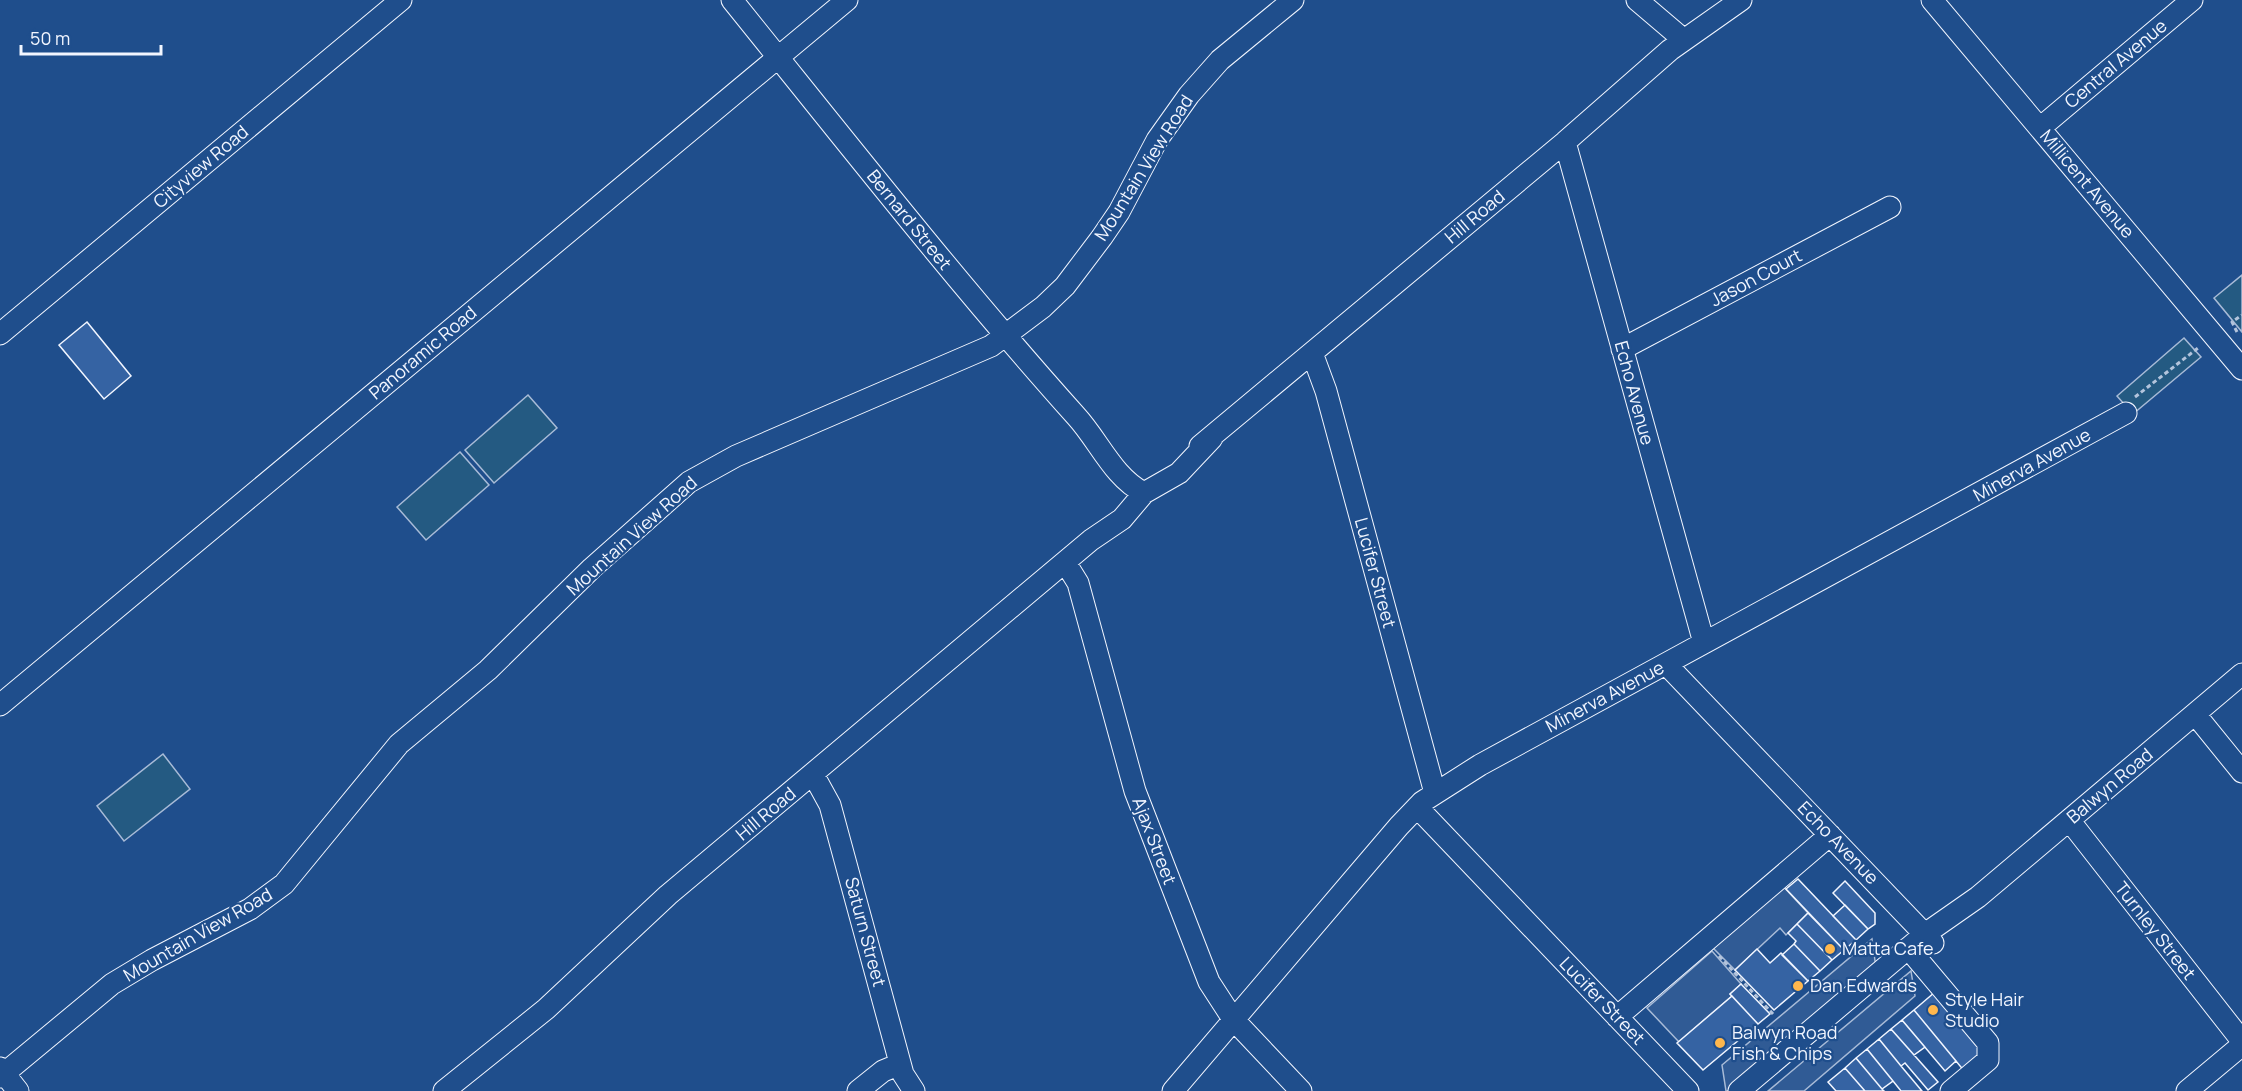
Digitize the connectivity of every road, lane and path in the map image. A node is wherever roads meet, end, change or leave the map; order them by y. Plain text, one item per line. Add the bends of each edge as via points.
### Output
1 (401, 0) edge
2 (732, 0) edge
3 (847, 0) edge
4 (1293, 0) edge
5 (1637, 0) edge
6 (1741, 0) edge
7 (1932, 0) edge
8 (2192, 0) edge
9 (1677, 45) junction
10 (778, 57) junction
11 (2040, 128) junction
12 (1565, 142) junction
13 (1890, 207) dead end
14 (0, 334) edge
15 (1004, 336) junction
16 (2215, 337) junction
17 (1622, 349) junction
18 (1312, 353) junction
19 (2242, 369) edge
20 (2130, 407) joint
21 (1139, 486) junction
22 (1065, 562) junction
23 (1704, 643) junction
24 (1666, 663) junction
25 (2242, 674) edge
26 (0, 705) edge
27 (2195, 714) junction
28 (2242, 772) edge
29 (813, 774) junction
30 (1435, 793) junction
31 (1417, 807) junction
32 (2068, 820) junction
33 (1830, 835) junction
34 (1930, 939) junction
35 (1704, 942) junction
36 (1913, 953) junction
37 (1773, 1014) dead end
38 (1617, 1017) junction
39 (1233, 1019) junction
40 (2242, 1043) edge
41 (900, 1064) junction
42 (1, 1073) edge
43 (18, 1091) edge
44 (444, 1091) edge
45 (858, 1091) edge
46 (914, 1091) edge
47 (1173, 1091) edge
48 (1301, 1091) edge
49 (1688, 1091) edge
50 (1739, 1091) edge
51 (1759, 1091) edge
52 (1951, 1091) edge
53 (2187, 1091) edge

1 - 14 street, Cityview Road
2 - 10 street, Bernard Street
3 - 10 street, Panoramic Road
4 - 15 street, Mountain View Road via 1206,75 1157,140 1102,237 1054,296
5 - 9 street
6 - 9 street, Hill Road
7 - 11 street, Millicent Avenue
8 - 11 street, Central Avenue
9 - 12 street, Hill Road
10 - 15 street, Bernard Street
10 - 26 street, Panoramic Road
11 - 16 street, Millicent Avenue
12 - 17 street, Echo Avenue
12 - 18 street, Hill Road
13 - 17 street, Jason Court
15 - 21 street, Bernard Street via 1093,435 1114,452
15 - 42 street, Mountain View Road via 972,354 727,460 689,482 592,568 514,647 399,744 284,884 250,909 130,972
16 - 19 street, Millicent Avenue
16 - 20 path via 2146,386
17 - 23 street, Echo Avenue
18 - 21 street, Hill Road via 1212,438 1179,474
18 - 30 street, Lucifer Street via 1326,391
20 - 23 street, Minerva Avenue
21 - 22 street, Hill Road via 1122,519
22 - 29 street, Hill Road
22 - 39 street, Ajax Street via 1078,583 1146,821 1209,982
23 - 24 street, Minerva Avenue
24 - 30 street, Minerva Avenue
24 - 33 street, Echo Avenue
25 - 27 street, Balwyn Road
27 - 28 street
27 - 32 street, Balwyn Road
29 - 41 street, Saturn Street via 830,805
29 - 44 street, Hill Road via 669,895 546,1009
30 - 31 street, Minerva Avenue
31 - 38 street, Lucifer Street
31 - 39 street, Minerva Avenue
32 - 34 street, Balwyn Road
32 - 40 street, Turnley Street
33 - 34 street, Echo Avenue
33 - 35 street
34 - 36 street, Balwyn Road
35 - 37 path
35 - 38 street
36 - 50 street, Balwyn Road
36 - 51 street, Balwyn Road
36 - 52 street via 1988,1044 1988,1060
38 - 49 street, Lucifer Street
39 - 47 street, Minerva Avenue
39 - 48 street, Ajax Street
40 - 53 street
41 - 45 street
41 - 46 street, Saturn Street
42 - 43 street

